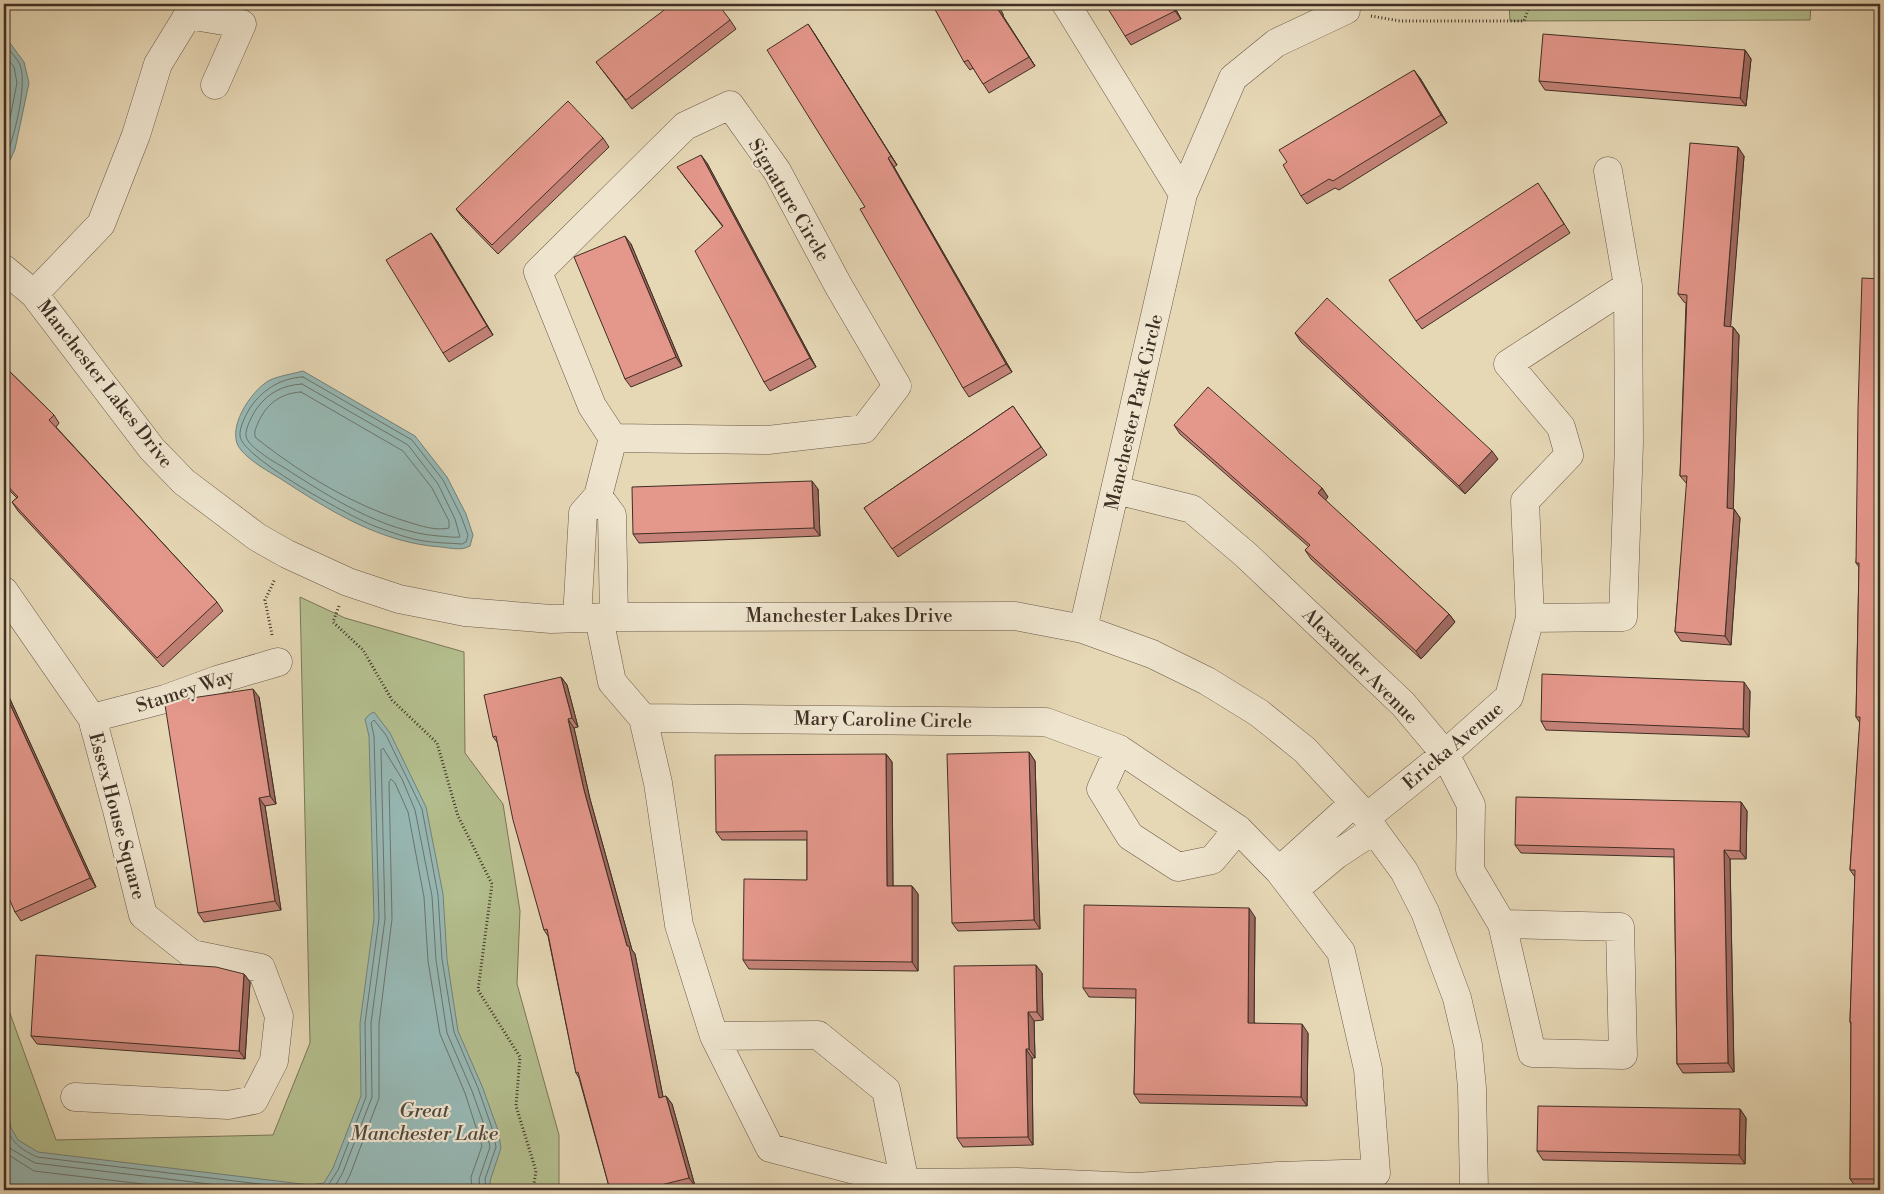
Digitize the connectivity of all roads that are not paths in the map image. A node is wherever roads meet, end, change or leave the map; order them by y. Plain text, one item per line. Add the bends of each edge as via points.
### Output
1 (1066, 4) edge
2 (1355, 9) edge
3 (215, 85) dead end
4 (1608, 171) dead end
5 (1183, 194) junction
6 (4, 269) edge
7 (1628, 286) junction
8 (34, 294) junction
9 (613, 438) junction
10 (1116, 490) junction
11 (598, 496) junction
12 (4, 591) edge
13 (597, 618) junction
14 (1530, 618) junction
15 (1083, 629) junction
16 (278, 662) road end
17 (92, 718) junction
18 (643, 718) junction
19 (1119, 749) junction
20 (1444, 754) junction
21 (1365, 817) junction
22 (1238, 829) junction
23 (1286, 881) junction
24 (1502, 924) junction
25 (714, 1036) junction
26 (75, 1097) dead end
27 (905, 1183) junction
28 (1474, 1190) edge

1 - 5 street
2 - 5 street, Manchester Park Circle via 1346,10 1276,43 1233,78
3 - 8 street via 242,24 188,15 158,64 136,135 101,224
4 - 7 street
5 - 10 street, Manchester Park Circle
6 - 8 street, Manchester Lakes Drive
7 - 14 street via 1629,443 1623,617
7 - 14 street, Ericka Avenue via 1508,364 1562,427 1569,455 1525,501
8 - 13 street, Manchester Lakes Drive via 152,449 184,482 257,537 348,582 399,599 465,612 551,619
9 - 9 street, Signature Circle via 768,440 864,429 897,386 777,172 730,105 685,126 538,272 592,406
9 - 11 street
10 - 15 street, Manchester Park Circle
10 - 20 street, Alexander Avenue via 1192,509 1246,555 1403,704
11 - 13 street via 612,515
11 - 13 street via 583,513
12 - 17 street, Essex House Square
13 - 15 street, Manchester Lakes Drive via 1015,616
13 - 18 street, Mary Caroline Circle via 612,682
14 - 20 street, Ericka Avenue via 1509,697
15 - 21 street, Manchester Lakes Drive via 1160,658 1207,681 1259,713 1305,750
16 - 17 street, Stamey Way via 165,699
17 - 26 street, Essex House Square via 143,915 192,954 261,968 279,1016 274,1061 254,1100 228,1105
18 - 19 street, Mary Caroline Circle via 1046,722
18 - 25 street, Mary Caroline Circle via 658,783 679,925
19 - 22 street, Mary Caroline Circle
19 - 22 street via 1102,790 1130,836 1178,867 1212,860
20 - 21 street, Ericka Avenue
20 - 24 street, Alexander Avenue via 1471,805 1470,870
21 - 23 street
21 - 28 street, Manchester Lakes Drive via 1404,871 1425,912 1457,998 1468,1045 1472,1088
22 - 23 street, Mary Caroline Circle
23 - 27 street, Mary Caroline Circle via 1341,952 1368,1069 1376,1173 1278,1176 1138,1187 1017,1182
24 - 24 street, Alexander Avenue via 1620,927 1623,1055 1532,1053
25 - 27 street, Mary Caroline Circle via 770,1148
25 - 27 street via 818,1035 886,1090

